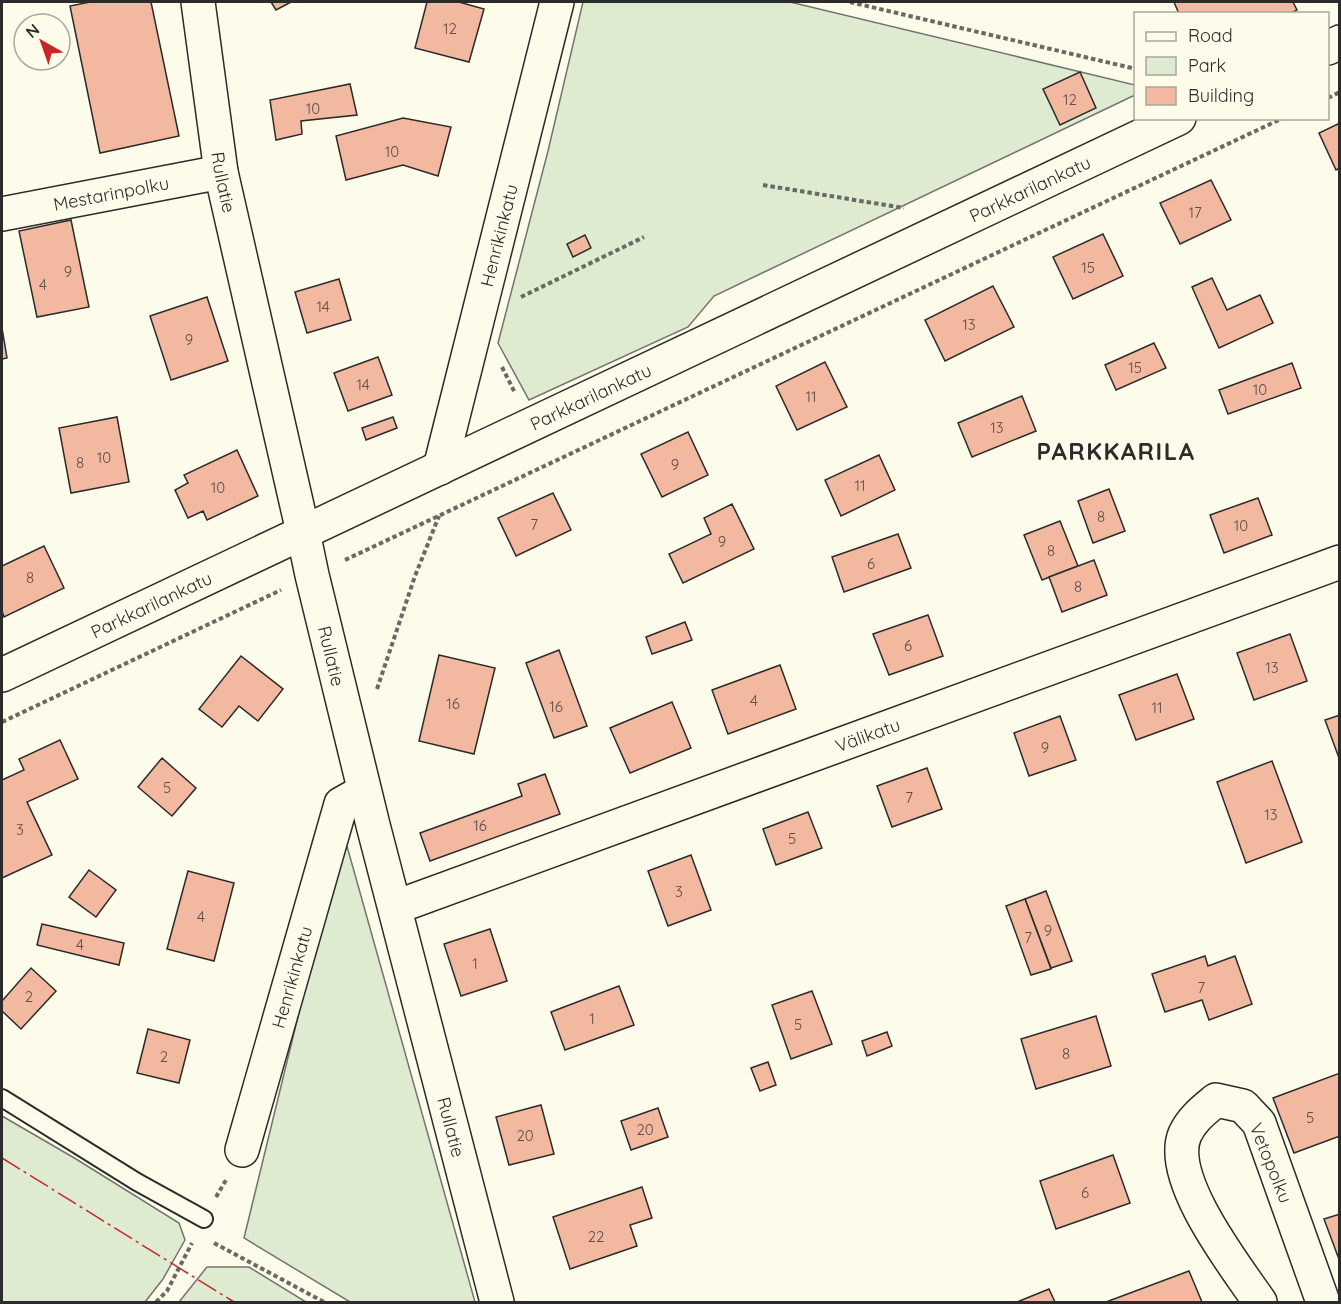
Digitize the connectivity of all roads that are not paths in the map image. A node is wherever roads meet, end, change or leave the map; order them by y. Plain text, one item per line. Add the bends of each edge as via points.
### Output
1 (198, 2) edge
2 (557, 2) edge
3 (1175, 120) edge
4 (221, 172) junction
5 (2, 214) edge
6 (440, 468) junction
7 (303, 532) junction
8 (1340, 562) edge
9 (2, 675) edge
10 (352, 797) junction
11 (396, 907) junction
12 (2, 1098) edge
13 (242, 1150) dead end
14 (204, 1219) dead end
15 (497, 1302) edge
16 (1260, 1302) edge
17 (1323, 1302) edge

1 - 4 street, Rullatie
2 - 6 street, Henrikinkatu
3 - 6 street, Parkkarilankatu
4 - 5 street, Mestarinpolku
4 - 7 street, Rullatie
6 - 7 street, Parkkarilankatu
7 - 9 street, Parkkarilankatu
7 - 10 street, Rullatie
8 - 11 street, Välikatu
10 - 11 street, Rullatie
10 - 13 street, Henrikinkatu
11 - 15 street, Rullatie
12 - 14 lane
16 - 17 street, Vetopolku via 1212,1231 1192,1192 1182,1159 1184,1135 1216,1100 1243,1106 1259,1124

